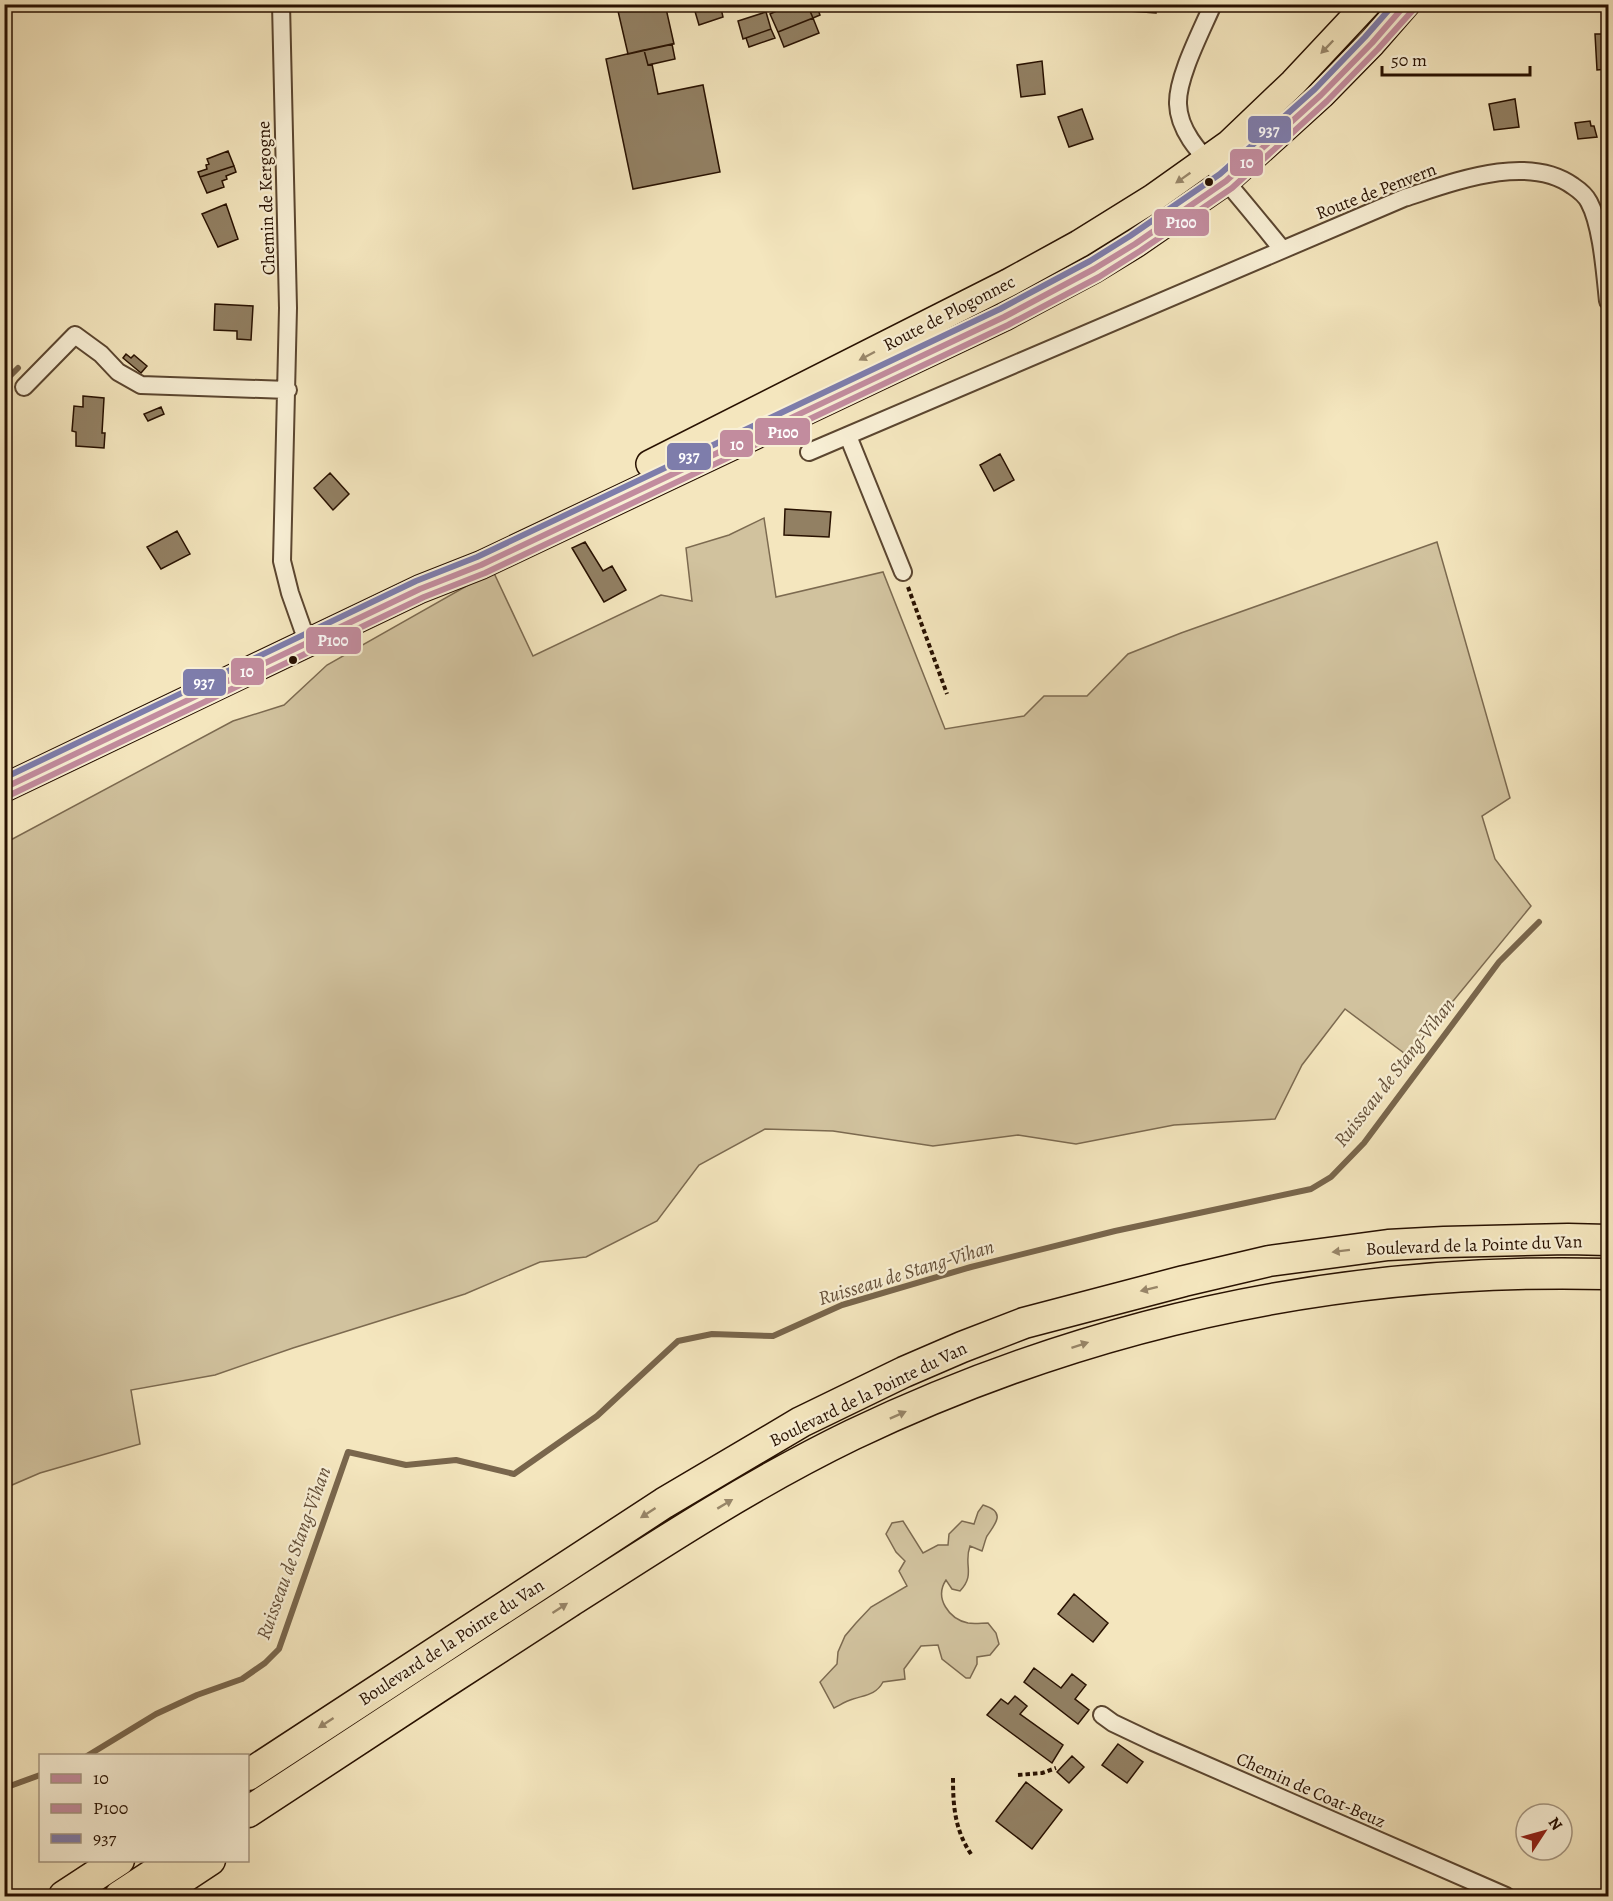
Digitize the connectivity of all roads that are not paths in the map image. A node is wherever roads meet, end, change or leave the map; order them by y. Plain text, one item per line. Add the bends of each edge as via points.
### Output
1 (281, 4) edge
2 (1213, 4) edge
3 (1367, 4) edge
4 (1406, 4) edge
5 (1206, 161) junction
6 (1226, 181) junction
7 (1282, 249) junction
8 (1608, 301) edge
9 (24, 387) dead end
10 (288, 390) junction
11 (848, 436) junction
12 (809, 452) dead end
13 (903, 572) road end
14 (420, 589) junction
15 (308, 644) junction
16 (4, 788) edge
17 (1608, 1240) edge
18 (1608, 1274) edge
19 (531, 1627) junction
20 (1102, 1715) dead end
21 (249, 1774) edge
22 (249, 1811) edge
23 (249, 1834) edge
24 (116, 1862) edge
25 (172, 1862) edge
26 (207, 1862) edge
27 (64, 1896) edge
28 (120, 1896) edge
29 (155, 1896) edge
30 (1506, 1896) edge

1 - 10 street, Chemin de Kergogne
2 - 5 street via 1181,81 1178,104 1186,131
3 -> 5 main road, Route de Plogonnec via 1293,83
4 - 6 main road, Route de Plogonnec via 1335,81
5 - 6 street
5 -> 14 main road, Route de Plogonnec via 1125,216 1035,269 593,492
6 - 7 street
6 - 14 main road, Route de Plogonnec via 1136,244 1048,295 481,565
7 - 8 street, Route de Penvern via 1404,198 1455,182 1491,174 1542,172 1562,178 1588,200 1595,216
7 - 11 street
9 - 10 street via 75,335 118,372 141,385
10 - 15 street, Chemin de Kergogne via 282,561
11 - 12 street
11 - 13 street
14 - 15 main road, Route de Plogonnec
15 - 16 main road, Route de Plogonnec
17 -> 21 highway, Boulevard de la Pointe du Van via 1388,1245 1269,1261 1024,1323 962,1347 801,1422 684,1491
19 -> 18 highway, Boulevard de la Pointe du Van via 683,1529 852,1435 978,1380 1075,1347 1190,1314 1334,1289 1492,1274
19 - 22 highway, Boulevard de la Pointe du Van
19 - 23 highway
20 - 30 street, Chemin de Coat-Beuz via 1153,1742
24 - 27 highway
25 - 28 highway
26 - 29 highway

